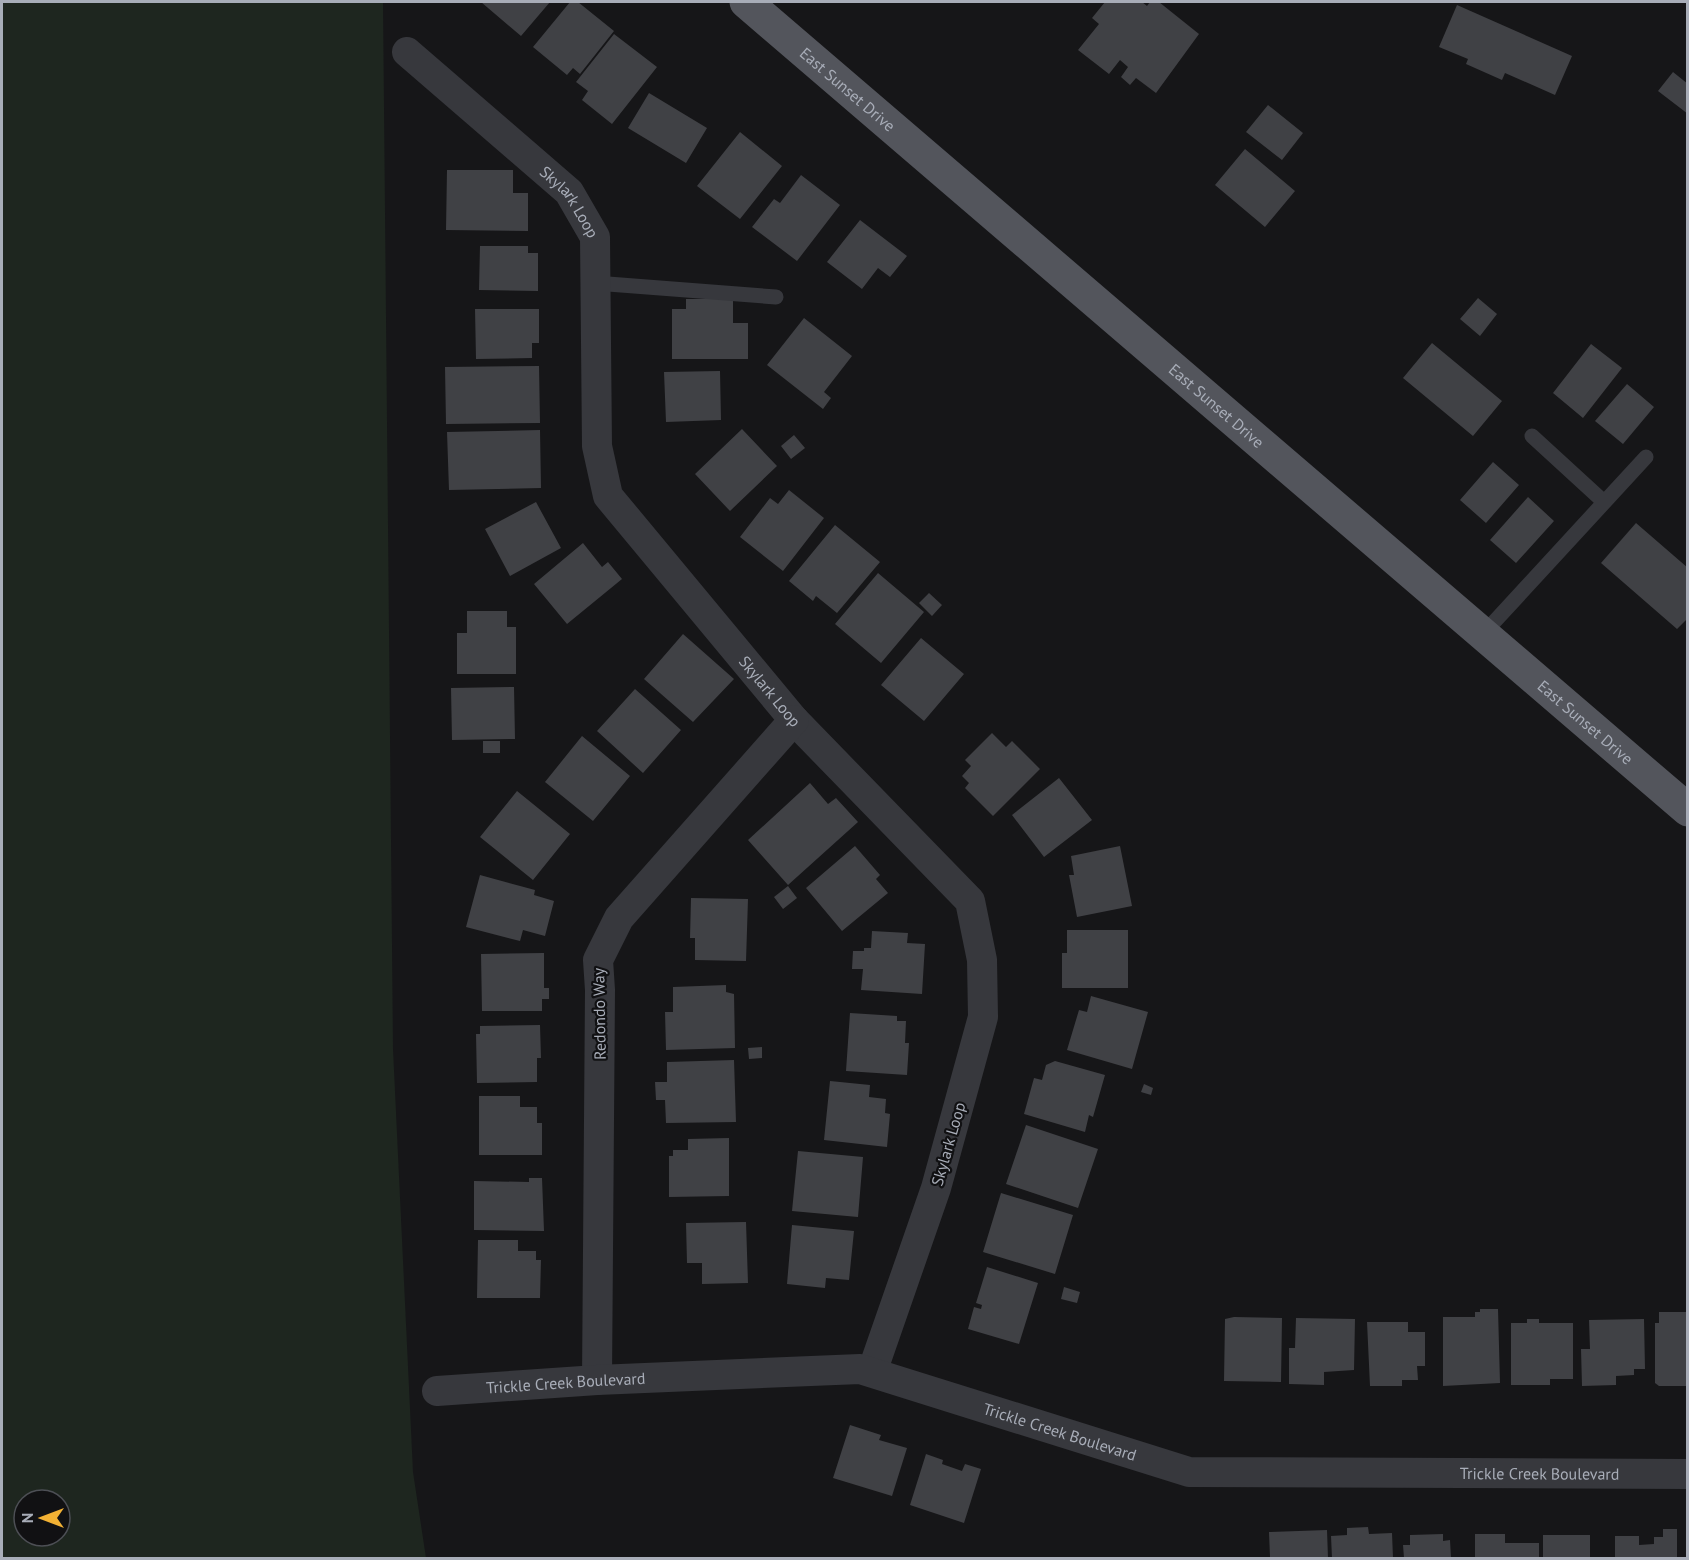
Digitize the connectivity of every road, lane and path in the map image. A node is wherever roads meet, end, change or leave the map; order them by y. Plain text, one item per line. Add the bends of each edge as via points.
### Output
1 (746, 2) edge
2 (407, 52) dead end
3 (595, 284) junction
4 (776, 297) dead end
5 (1532, 436) dead end
6 (1646, 457) dead end
7 (1604, 502) junction
8 (1483, 634) junction
9 (794, 720) junction
10 (1688, 810) edge
11 (872, 1372) junction
12 (597, 1380) junction
13 (436, 1391) dead end
14 (1688, 1474) edge

1 - 8 main road, East Sunset Drive
2 - 3 street, Skylark Loop via 569,192 595,237
3 - 4 lane
3 - 9 street, Skylark Loop via 597,446 608,496
5 - 7 lane
6 - 7 lane
7 - 8 lane
8 - 10 main road, East Sunset Drive
9 - 11 street, Skylark Loop via 970,901 982,960 983,1017 936,1188
9 - 12 street, Redondo Way via 619,918 598,960
11 - 12 street, Trickle Creek Boulevard via 860,1369
11 - 14 street, Trickle Creek Boulevard via 1189,1472
12 - 13 street, Trickle Creek Boulevard

